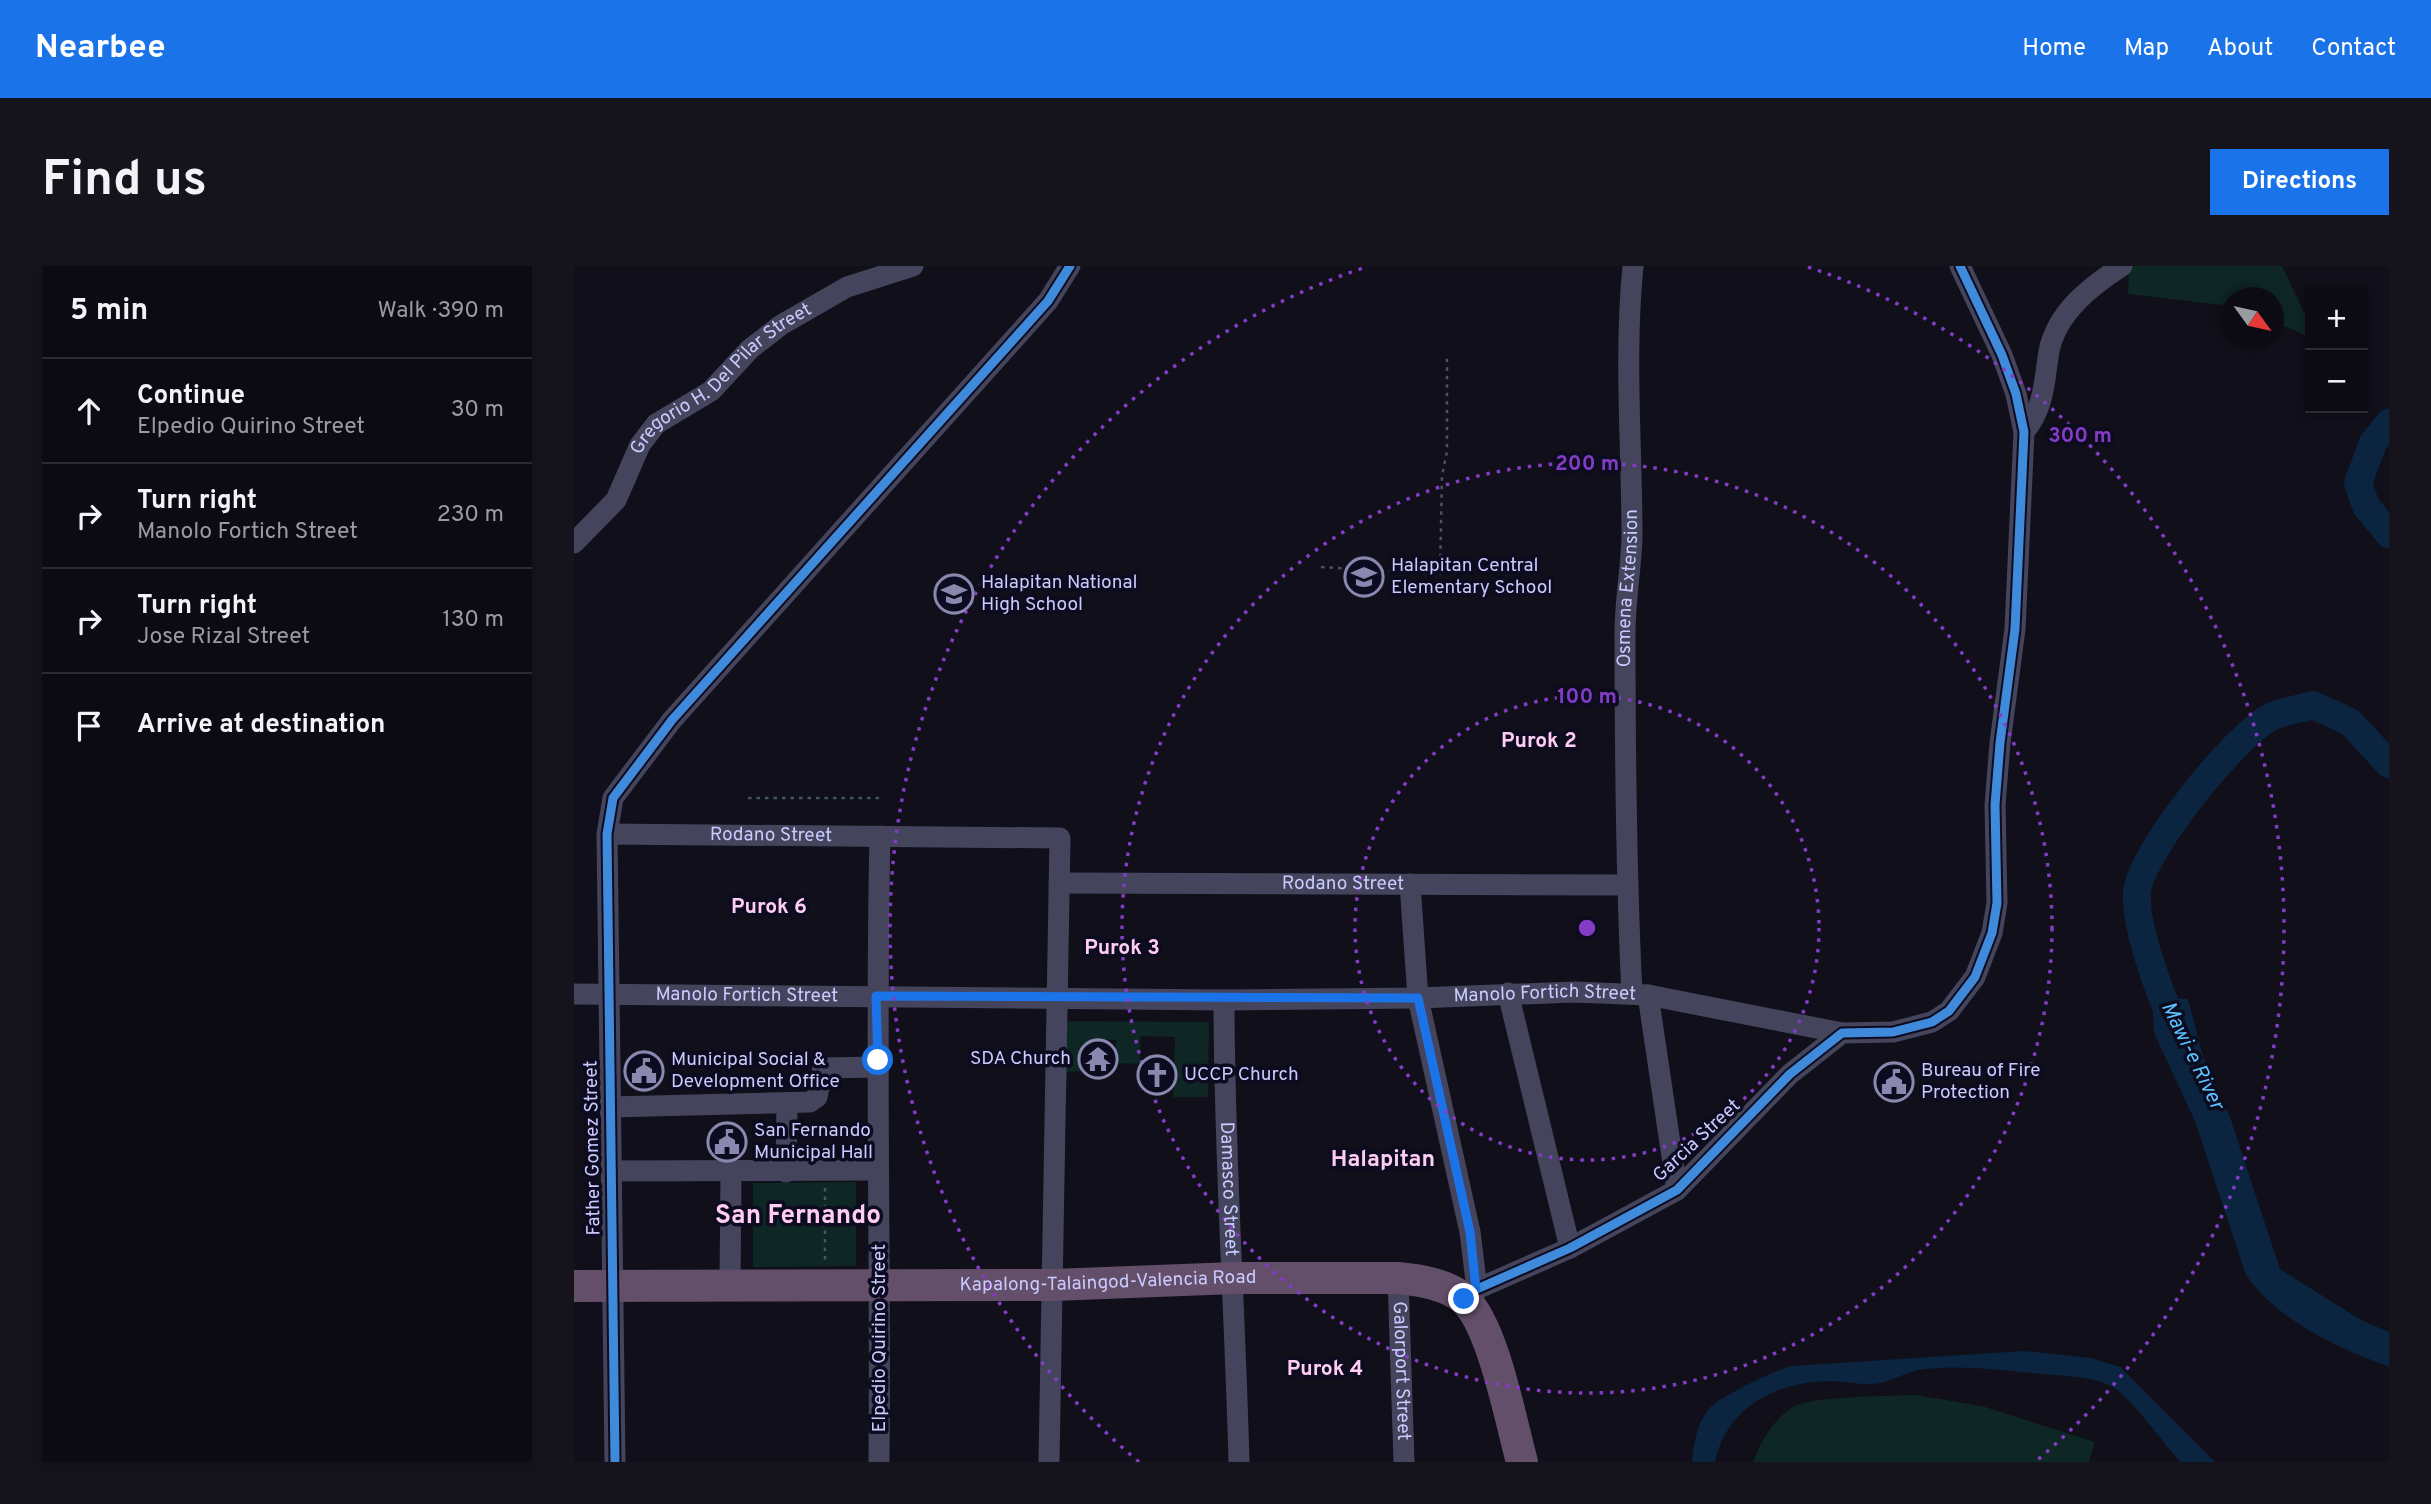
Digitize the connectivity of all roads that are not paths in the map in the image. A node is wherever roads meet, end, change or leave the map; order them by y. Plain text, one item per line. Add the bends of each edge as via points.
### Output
1 (913, 266) edge
2 (1070, 266) edge
3 (1633, 266) edge
4 (1960, 266) edge
5 (2122, 266) edge
6 (2024, 432) junction
7 (574, 543) edge
8 (607, 834) junction
9 (880, 836) junction
10 (1059, 883) junction
11 (1410, 884) junction
12 (1626, 885) junction
13 (608, 993) junction
14 (1508, 993) junction
15 (574, 994) edge
16 (1640, 995) junction
17 (876, 996) junction
18 (1418, 998) junction
19 (1056, 999) junction
20 (1224, 1000) junction
21 (1842, 1033) junction
22 (878, 1067) junction
23 (788, 1103) junction
24 (610, 1107) junction
25 (878, 1170) junction
26 (611, 1171) junction
27 (731, 1172) junction
28 (786, 1172) junction
29 (1676, 1190) junction
30 (1570, 1248) junction
31 (1234, 1278) junction
32 (1398, 1278) junction
33 (730, 1284) junction
34 (881, 1284) junction
35 (1053, 1285) junction
36 (574, 1286) edge
37 (613, 1286) junction
38 (1470, 1294) junction
39 (615, 1462) edge
40 (879, 1462) edge
41 (1049, 1462) edge
42 (1239, 1462) edge
43 (1404, 1462) edge
44 (1522, 1462) edge

1 - 7 street, Gregorio H. Del Pilar Street via 847,287 781,325 750,349 711,391 656,424 640,445 615,500
2 - 8 street, Father Gomez Street via 1048,301 672,720 613,798
3 - 12 street, Osmena Extension via 1628,320 1632,547 1625,630
4 - 6 street via 2002,355
5 - 6 street via 2088,288 2062,320 2049,353 2043,398
6 - 21 street via 2015,629 1995,804 1995,918 1975,977 1949,1012 1932,1023 1893,1031
8 - 9 street, Rodano Street
8 - 13 street, Father Gomez Street
9 - 10 street, Rodano Street via 1060,838
9 - 17 street, Elpedio Quirino Street
10 - 11 street, Rodano Street
10 - 19 street
11 - 12 street, Rodano Street
11 - 18 street
12 - 16 street, Osmena Extension
13 - 15 street, Manolo Fortich Street
13 - 17 street, Manolo Fortich Street
13 - 24 street, Father Gomez Street
14 - 16 street, Manolo Fortich Street
14 - 18 street, Manolo Fortich Street
14 - 30 street
16 - 21 street, Manolo Fortich Street
16 - 29 street, Osmena Extension
17 - 19 street, Manolo Fortich Street
17 - 22 street, Elpedio Quirino Street
18 - 20 street, Manolo Fortich Street
18 - 38 street via 1470,1232
19 - 20 street, Manolo Fortich Street
19 - 35 street
20 - 31 street, Damasco Street via 1225,1173
21 - 29 street, Garcia Street via 1790,1074
22 - 23 street via 827,1066 813,1101
22 - 25 street, Elpedio Quirino Street
23 - 24 street
23 - 28 street
24 - 26 street, Father Gomez Street
25 - 28 street
25 - 34 street, Elpedio Quirino Street
26 - 27 street
26 - 37 street, Father Gomez Street
27 - 28 street
27 - 33 street
29 - 30 street, Garcia Street
30 - 38 street, Garcia Street
31 - 32 highway, Kapalong-Talaingod-Valencia Road
31 - 35 highway, Kapalong-Talaingod-Valencia Road
31 - 42 street, Damasco Street
32 - 38 highway, Kapalong-Talaingod-Valencia Road
32 - 43 street, Galorport Street
33 - 34 highway, Kapalong-Talaingod-Valencia Road
33 - 37 highway, Kapalong-Talaingod-Valencia Road
34 - 35 highway, Kapalong-Talaingod-Valencia Road
34 - 40 street, Elpedio Quirino Street
35 - 41 street
36 - 37 highway, Kapalong-Talaingod-Valencia Road
37 - 39 street, Father Gomez Street
38 - 44 highway

